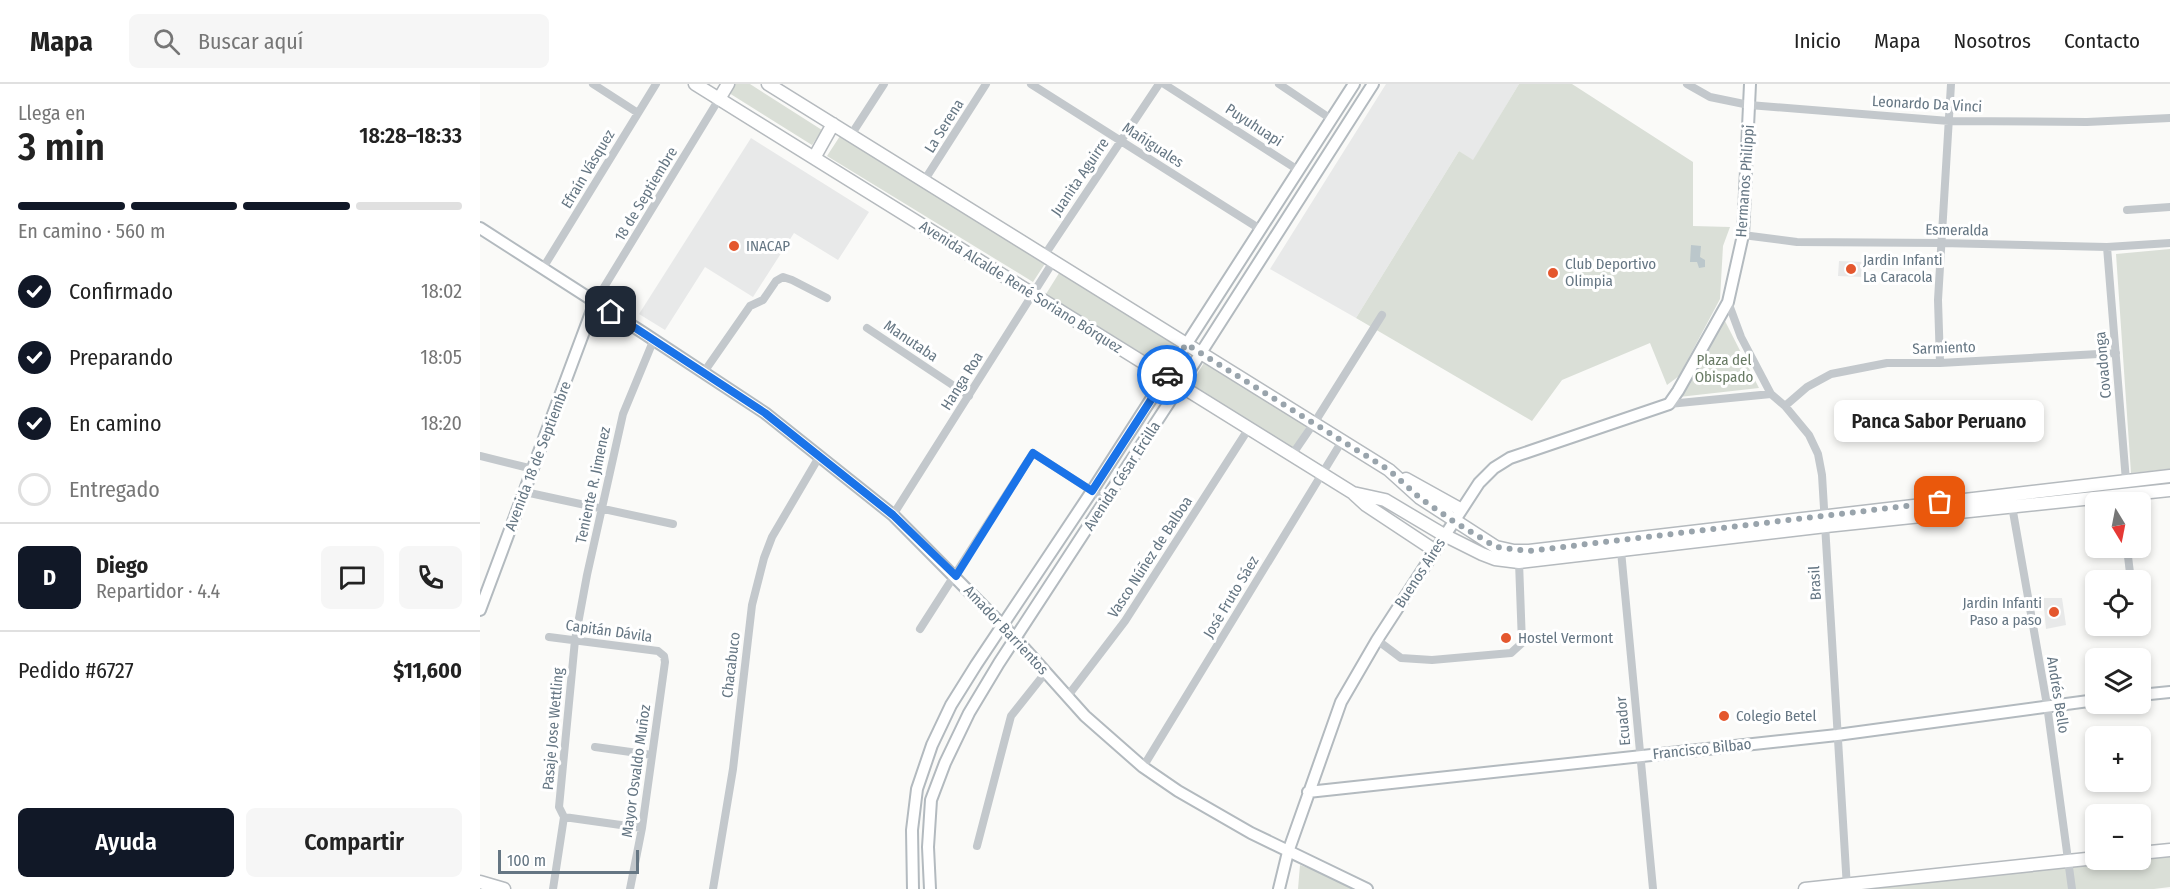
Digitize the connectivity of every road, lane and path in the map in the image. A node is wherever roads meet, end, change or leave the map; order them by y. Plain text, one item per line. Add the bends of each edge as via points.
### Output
1 (593, 84) edge
2 (656, 84) edge
3 (695, 84) edge
4 (728, 84) edge
5 (884, 84) edge
6 (986, 84) edge
7 (1031, 84) edge
8 (1279, 84) edge
9 (1354, 84) edge
10 (1373, 84) edge
11 (1687, 84) edge
12 (1750, 84) edge
13 (1951, 84) edge
14 (1159, 85) edge
15 (776, 86) edge
16 (719, 99) junction
17 (1749, 105) junction
18 (638, 113) junction
19 (2170, 118) edge
20 (1331, 119) junction
21 (1949, 121) junction
22 (833, 124) junction
23 (851, 135) junction
24 (1121, 141) junction
25 (814, 158) junction
26 (1298, 170) junction
27 (924, 182) junction
28 (2170, 207) edge
29 (2127, 210) dead end
30 (480, 228) edge
31 (1260, 229) junction
32 (1743, 235) junction
33 (1942, 243) junction
34 (2170, 243) edge
35 (2107, 247) junction
36 (1049, 259) junction
37 (543, 268) junction
38 (1033, 294) junction
39 (827, 298) dead end
40 (595, 302) junction
41 (1728, 302) junction
42 (1382, 315) dead end
43 (867, 328) dead end
44 (654, 339) junction
45 (1186, 344) junction
46 (1201, 353) junction
47 (2115, 353) junction
48 (1940, 363) junction
49 (704, 372) junction
50 (1166, 376) junction
51 (1180, 385) junction
52 (1771, 394) junction
53 (969, 396) junction
54 (1669, 404) junction
55 (1785, 406) junction
56 (1314, 424) junction
57 (1249, 428) junction
58 (1342, 441) junction
59 (1292, 455) junction
60 (480, 456) edge
61 (819, 458) junction
62 (533, 468) junction
63 (1389, 470) junction
64 (1322, 474) junction
65 (2170, 477) edge
66 (2126, 481) junction
67 (2170, 489) edge
68 (1092, 491) junction
69 (525, 492) junction
70 (1353, 493) junction
71 (2151, 493) edge
72 (1106, 500) junction
73 (2085, 501) edge
74 (2012, 506) junction
75 (602, 508) junction
76 (1460, 509) junction
77 (893, 515) junction
78 (1453, 521) junction
79 (1825, 521) junction
80 (673, 524) dead end
81 (1444, 535) junction
82 (1434, 550) junction
83 (1621, 551) junction
84 (1519, 562) junction
85 (956, 576) junction
86 (480, 610) edge
87 (1003, 627) junction
88 (921, 629) dead end
89 (549, 637) dead end
90 (1016, 639) junction
91 (575, 640) junction
92 (1377, 640) junction
93 (664, 656) joint
94 (1046, 672) junction
95 (2170, 692) edge
96 (2151, 694) edge
97 (1067, 697) junction
98 (2085, 701) edge
99 (2047, 705) junction
100 (948, 712) junction
101 (965, 720) junction
102 (1837, 735) junction
103 (595, 747) dead end
104 (652, 755) junction
105 (1640, 756) junction
106 (1143, 767) junction
107 (917, 789) junction
108 (1308, 792) junction
109 (931, 800) junction
110 (564, 818) junction
111 (642, 828) junction
112 (977, 846) dead end
113 (2170, 850) edge
114 (1288, 852) junction
115 (2151, 852) edge
116 (2085, 859) edge
117 (912, 861) junction
118 (2068, 861) junction
119 (929, 868) junction
120 (480, 882) edge
121 (1847, 887) edge
122 (504, 889) edge
123 (553, 889) edge
124 (630, 889) edge
125 (713, 889) edge
126 (913, 889) edge
127 (930, 889) edge
128 (1274, 889) edge
129 (1279, 889) edge
130 (1367, 889) edge
131 (1653, 889) edge
132 (1804, 889) edge
133 (2072, 889) edge

1 - 18 street
2 - 18 street, Efraín Vásquez
3 - 16 main road, Avenida Alcalde René Soriano Bórquez
4 - 16 main road
5 - 23 street
6 - 27 street, La Serena
7 - 24 street, Mañiguales
8 - 20 street
9 - 20 street, Avenida César Ercilla
10 - 46 street, Avenida César Ercilla
11 - 17 street, Leonardo Da Vinci via 1710,97
12 - 17 street, Hermanos Philippi
13 - 21 street
14 - 24 street, Juanita Aguirre
14 - 26 street, Puyuhuapi
15 - 22 main road
16 - 25 main road, Avenida Alcalde René Soriano Bórquez
16 - 40 street, 18 de Septiembre
17 - 21 street, Leonardo Da Vinci
17 - 32 street, Hermanos Philippi
18 - 37 street, Efraín Vásquez
19 - 21 street, Leonardo Da Vinci
20 - 26 street, Avenida César Ercilla
21 - 33 street
22 - 23 main road
22 - 25 main road
23 - 27 main road
24 - 31 street, Mañiguales
24 - 36 street, Juanita Aguirre
25 - 38 main road, Avenida Alcalde René Soriano Bórquez
26 - 31 street, Avenida César Ercilla
27 - 36 main road
28 - 29 street
30 - 37 street, Amador Barrientos
31 - 45 street, Avenida César Ercilla
32 - 33 street, Esmeralda via 1797,242
32 - 41 street, Hermanos Philippi
33 - 35 street, Esmeralda
33 - 48 street via 1938,300
34 - 35 street, Esmeralda
35 - 47 street, Covadonga
36 - 38 street, Hanga Roa
36 - 45 main road
37 - 40 street, Amador Barrientos
38 - 50 main road, Avenida Alcalde René Soriano Bórquez
38 - 53 street, Hanga Roa
39 - 49 street via 792,279 783,277 776,281 763,300 750,306
40 - 44 street, Amador Barrientos
40 - 62 street, Avenida 18 de Septiembre
41 - 52 street, Brasil via 1741,337
41 - 54 street, Hermanos Philippi
42 - 56 street
43 - 53 street, Manutaba
44 - 49 street, Amador Barrientos
44 - 75 street, Teniente R. Jimenez via 623,414
45 - 46 main road
45 - 50 street, Avenida César Ercilla
46 - 51 street, Avenida César Ercilla
46 - 56 main road
47 - 48 street, Sarmiento
47 - 66 street, Covadonga
48 - 55 street, Sarmiento via 1887,363 1831,374 1807,387
49 - 61 street, Amador Barrientos via 765,413
50 - 51 main road, Avenida Alcalde René Soriano Bórquez
50 - 68 street, Avenida César Ercilla
51 - 57 main road, Avenida Alcalde René Soriano Bórquez
51 - 72 street, Avenida César Ercilla
52 - 54 street, Buenos Aires
52 - 55 street, Brasil
53 - 77 street, Hanga Roa
54 - 76 street, Buenos Aires via 1510,458 1479,483
55 - 79 street, Brasil via 1809,435 1818,454
56 - 58 main road
56 - 59 street
57 - 59 main road, Avenida Alcalde René Soriano Bórquez
57 - 97 street, Vasco Núñez de Balboa via 1125,621
58 - 63 main road
58 - 64 street, José Fruto Sáez
59 - 64 main road, Avenida Alcalde René Soriano Bórquez
60 - 62 street
61 - 77 street, Amador Barrientos
61 - 125 street, Chacabuco via 772,537 752,605 733,768
62 - 69 street, Avenida 18 de Septiembre
63 - 76 main road
63 - 78 main road
64 - 70 main road, Avenida Alcalde René Soriano Bórquez
64 - 106 street, José Fruto Sáez
65 - 66 main road
66 - 79 main road
67 - 71 main road
68 - 72 street
68 - 85 street via 1033,453
68 - 87 street, Avenida César Ercilla
69 - 75 street
69 - 86 street, Avenida 18 de Septiembre
70 - 81 main road, Avenida Alcalde René Soriano Bórquez via 1385,500
70 - 82 main road
72 - 90 street, Avenida César Ercilla
73 - 74 main road
74 - 79 main road
74 - 99 street, Andrés Bello
75 - 80 street
75 - 91 street, Teniente R. Jimenez
76 - 78 street, Buenos Aires
77 - 85 street, Amador Barrientos
78 - 79 main road via 1496,547 1529,551
78 - 81 street, Buenos Aires
79 - 83 main road, Avenida Alcalde René Soriano Bórquez
79 - 102 street, Brasil
81 - 82 street, Buenos Aires
81 - 84 main road, Avenida Alcalde René Soriano Bórquez via 1495,559
82 - 92 street, Buenos Aires
83 - 84 main road, Avenida Alcalde René Soriano Bórquez
83 - 105 street, Ecuador
84 - 92 street via 1522,643 1511,653 1432,660 1401,658
85 - 87 street, Amador Barrientos
85 - 88 street
87 - 90 street, Amador Barrientos
87 - 100 street, Avenida César Ercilla
89 - 91 street, Capitán Dávila
90 - 94 street, Amador Barrientos
90 - 101 street, Avenida César Ercilla
91 - 93 street, Capitán Dávila via 658,651
91 - 110 street, Pasaje Jose Wettling via 559,807
92 - 108 street, Buenos Aires via 1341,702
93 - 104 street, Mayor Osvaldo Muñoz
94 - 97 street, Amador Barrientos
94 - 112 street via 1011,716
95 - 96 street
97 - 106 street, Amador Barrientos
98 - 99 street, Francisco Bilbao
99 - 102 street, Francisco Bilbao
99 - 118 street, Andrés Bello
100 - 101 street via 952,721
100 - 107 street, Avenida César Ercilla
101 - 109 street, Avenida César Ercilla
102 - 105 street, Francisco Bilbao
102 - 121 street, Brasil
103 - 104 street
104 - 111 street, Mayor Osvaldo Muñoz
105 - 108 street, Francisco Bilbao
105 - 131 street, Ecuador
106 - 114 street, Amador Barrientos via 1196,802
107 - 109 street via 926,792
107 - 117 street, Avenida César Ercilla
108 - 114 street, Buenos Aires
109 - 119 street, Avenida César Ercilla
110 - 111 street
110 - 123 street, Pasaje Jose Wettling
111 - 124 street, Mayor Osvaldo Muñoz
113 - 115 main road
114 - 128 street, Buenos Aires
114 - 129 street, Buenos Aires
114 - 130 street, Amador Barrientos
116 - 118 main road
117 - 119 street
117 - 126 street, Avenida César Ercilla
118 - 121 main road
118 - 133 street, Andrés Bello
119 - 127 street, Avenida César Ercilla
120 - 122 main road
121 - 132 main road

